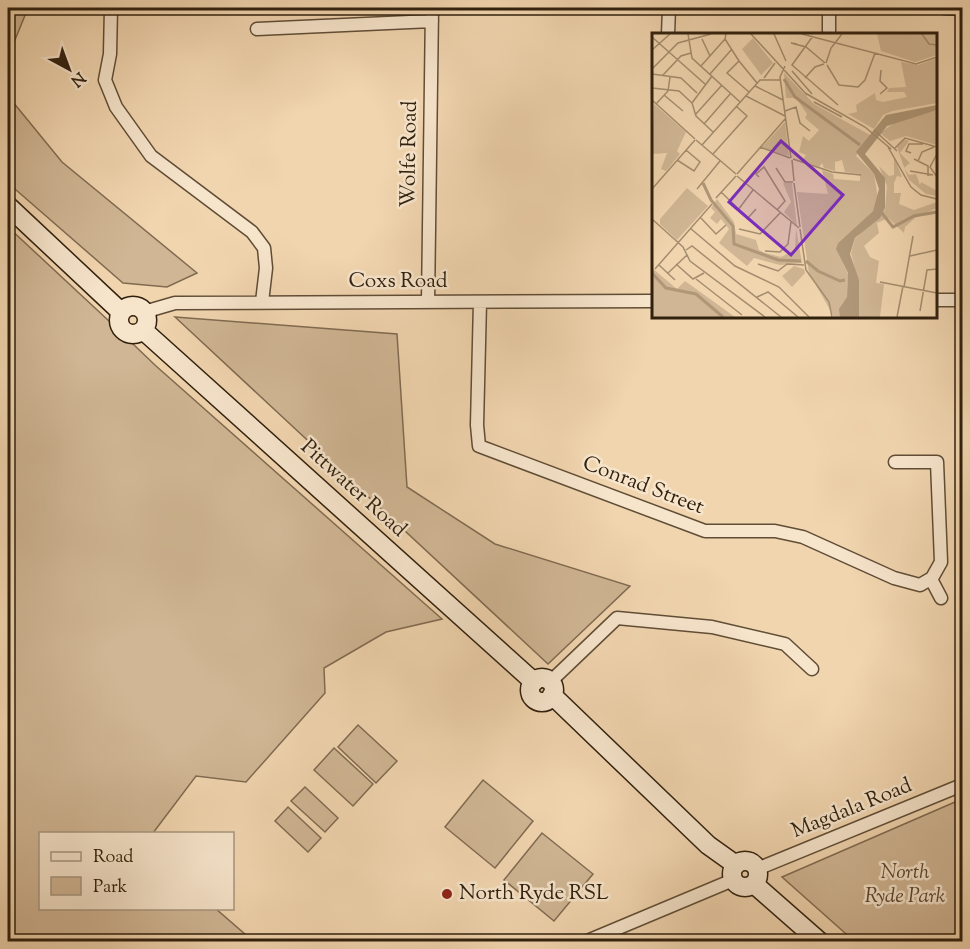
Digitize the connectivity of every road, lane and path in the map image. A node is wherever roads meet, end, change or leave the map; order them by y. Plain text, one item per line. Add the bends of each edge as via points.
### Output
1 (111, 8) edge
2 (432, 8) edge
3 (669, 8) edge
4 (829, 8) edge
5 (944, 8) edge
6 (963, 9) edge
7 (432, 21) junction
8 (257, 29) dead end
9 (668, 33) edge
10 (829, 33) edge
11 (8, 206) edge
12 (937, 300) edge
13 (963, 300) edge
14 (262, 302) junction
15 (428, 302) junction
16 (480, 302) junction
17 (652, 302) edge
18 (143, 321) junction
19 (895, 462) dead end
20 (931, 579) junction
21 (941, 598) dead end
22 (812, 669) dead end
23 (545, 686) junction
24 (963, 785) edge
25 (734, 872) junction
26 (755, 877) junction
27 (585, 942) edge
28 (820, 942) edge

1 - 14 street via 111,54 105,80 116,108 151,156 252,232 264,249
2 - 7 street, Wolfe Road
3 - 9 street
4 - 10 street
5 - 6 street
7 - 8 street
7 - 15 street, Wolfe Road
11 - 18 main road via 122,312 119,322 125,332 136,334
12 - 13 street
14 - 15 street, Coxs Road
14 - 18 street, Coxs Road via 174,303
15 - 16 street, Coxs Road
16 - 17 street, Coxs Road
16 - 20 street, Conrad Street via 479,446 705,531 775,531 803,537 894,578 920,585
18 - 23 main road, Pittwater Road
19 - 20 street via 937,462 941,562
20 - 21 street
22 - 23 street via 785,644 712,627 617,618
23 - 25 main road, Pittwater Road
24 - 26 street, Magdala Road
25 - 26 main road via 748,862
25 - 27 street via 628,926
26 - 28 main road

